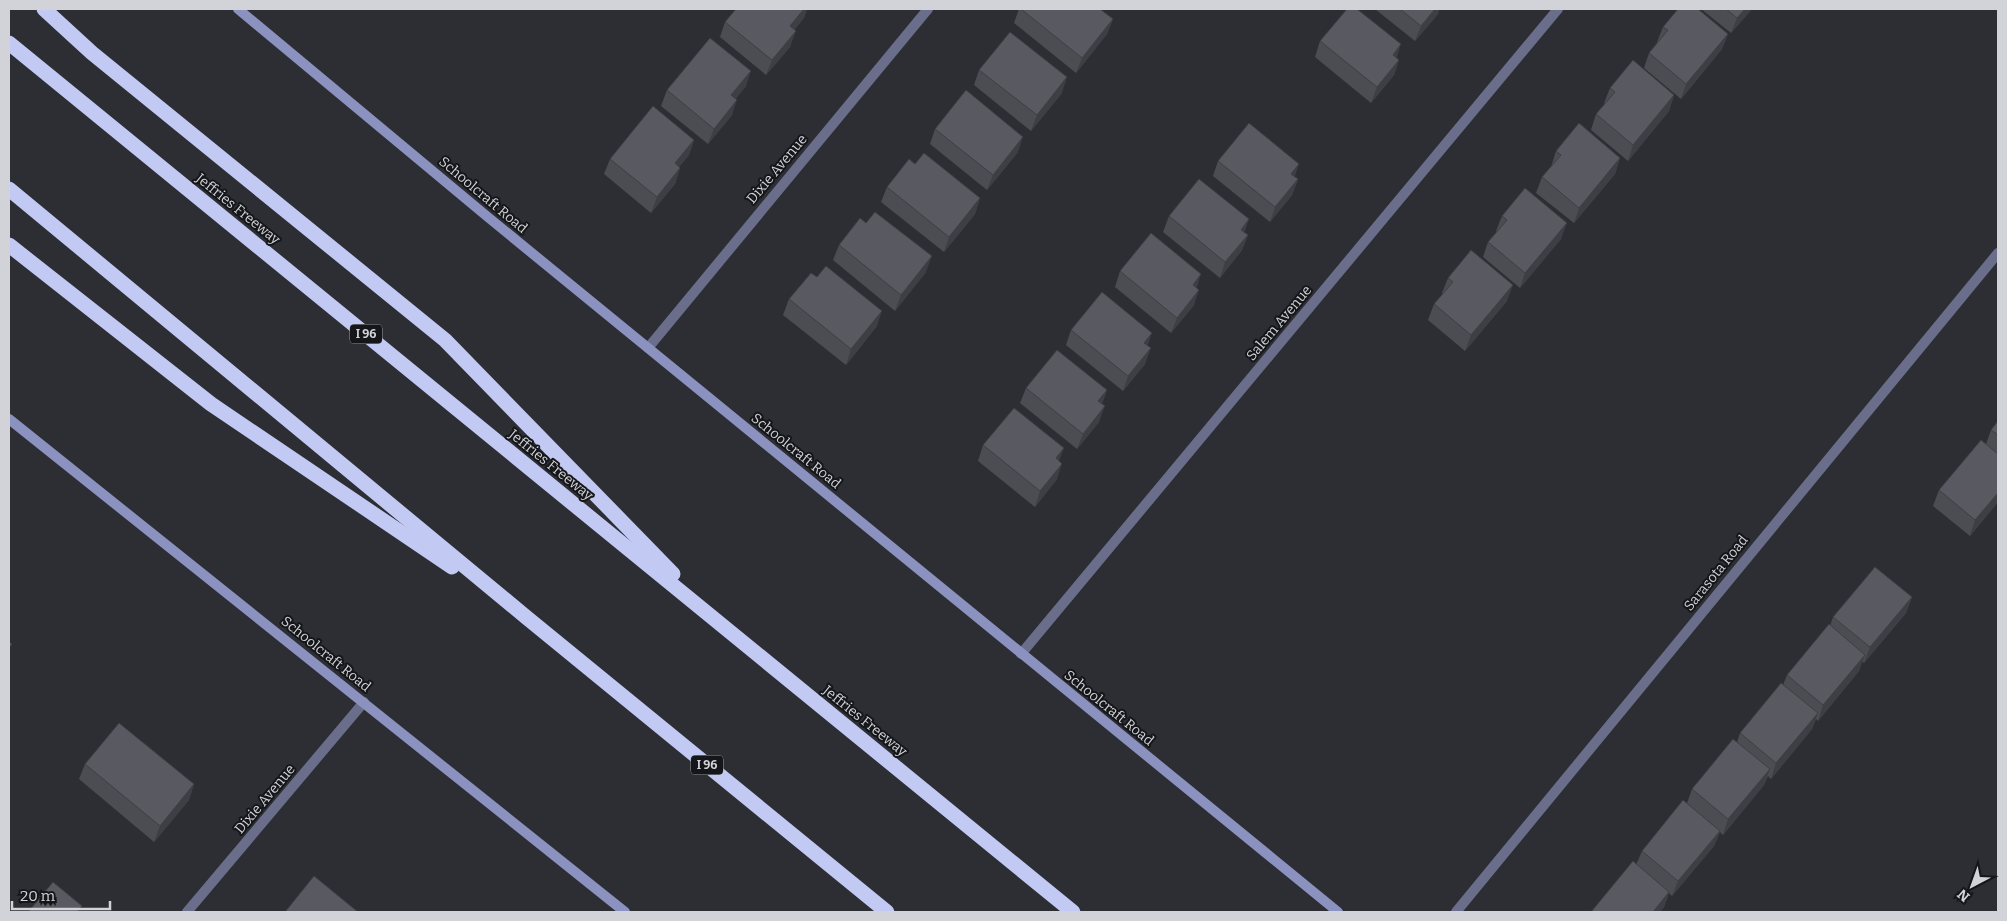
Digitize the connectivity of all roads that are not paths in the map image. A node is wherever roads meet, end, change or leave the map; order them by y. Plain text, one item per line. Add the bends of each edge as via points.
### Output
1 (44, 9) edge
2 (238, 9) edge
3 (928, 9) edge
4 (1558, 9) edge
5 (9, 42) edge
6 (9, 189) edge
7 (9, 245) edge
8 (1998, 253) edge
9 (648, 348) junction
10 (9, 418) edge
11 (526, 617) junction
12 (723, 626) junction
13 (1021, 654) junction
14 (364, 702) junction
15 (187, 912) edge
16 (625, 912) edge
17 (887, 912) edge
18 (1074, 912) edge
19 (1338, 912) edge
20 (1456, 912) edge

1 - 12 highway via 92,53 445,340
2 - 9 main road, Schoolcraft Road
3 - 9 street, Dixie Avenue
4 - 13 street, Salem Avenue
5 - 12 highway, Jeffries Freeway / I 96
6 - 11 highway, I 96
7 - 11 highway via 211,404
8 - 20 street, Sarasota Road
9 - 13 main road, Schoolcraft Road
10 - 14 main road, Schoolcraft Road
11 - 17 highway, I 96
12 - 18 highway, Jeffries Freeway / I 96
13 - 19 main road, Schoolcraft Road
14 - 15 street, Dixie Avenue
14 - 16 main road, Schoolcraft Road

